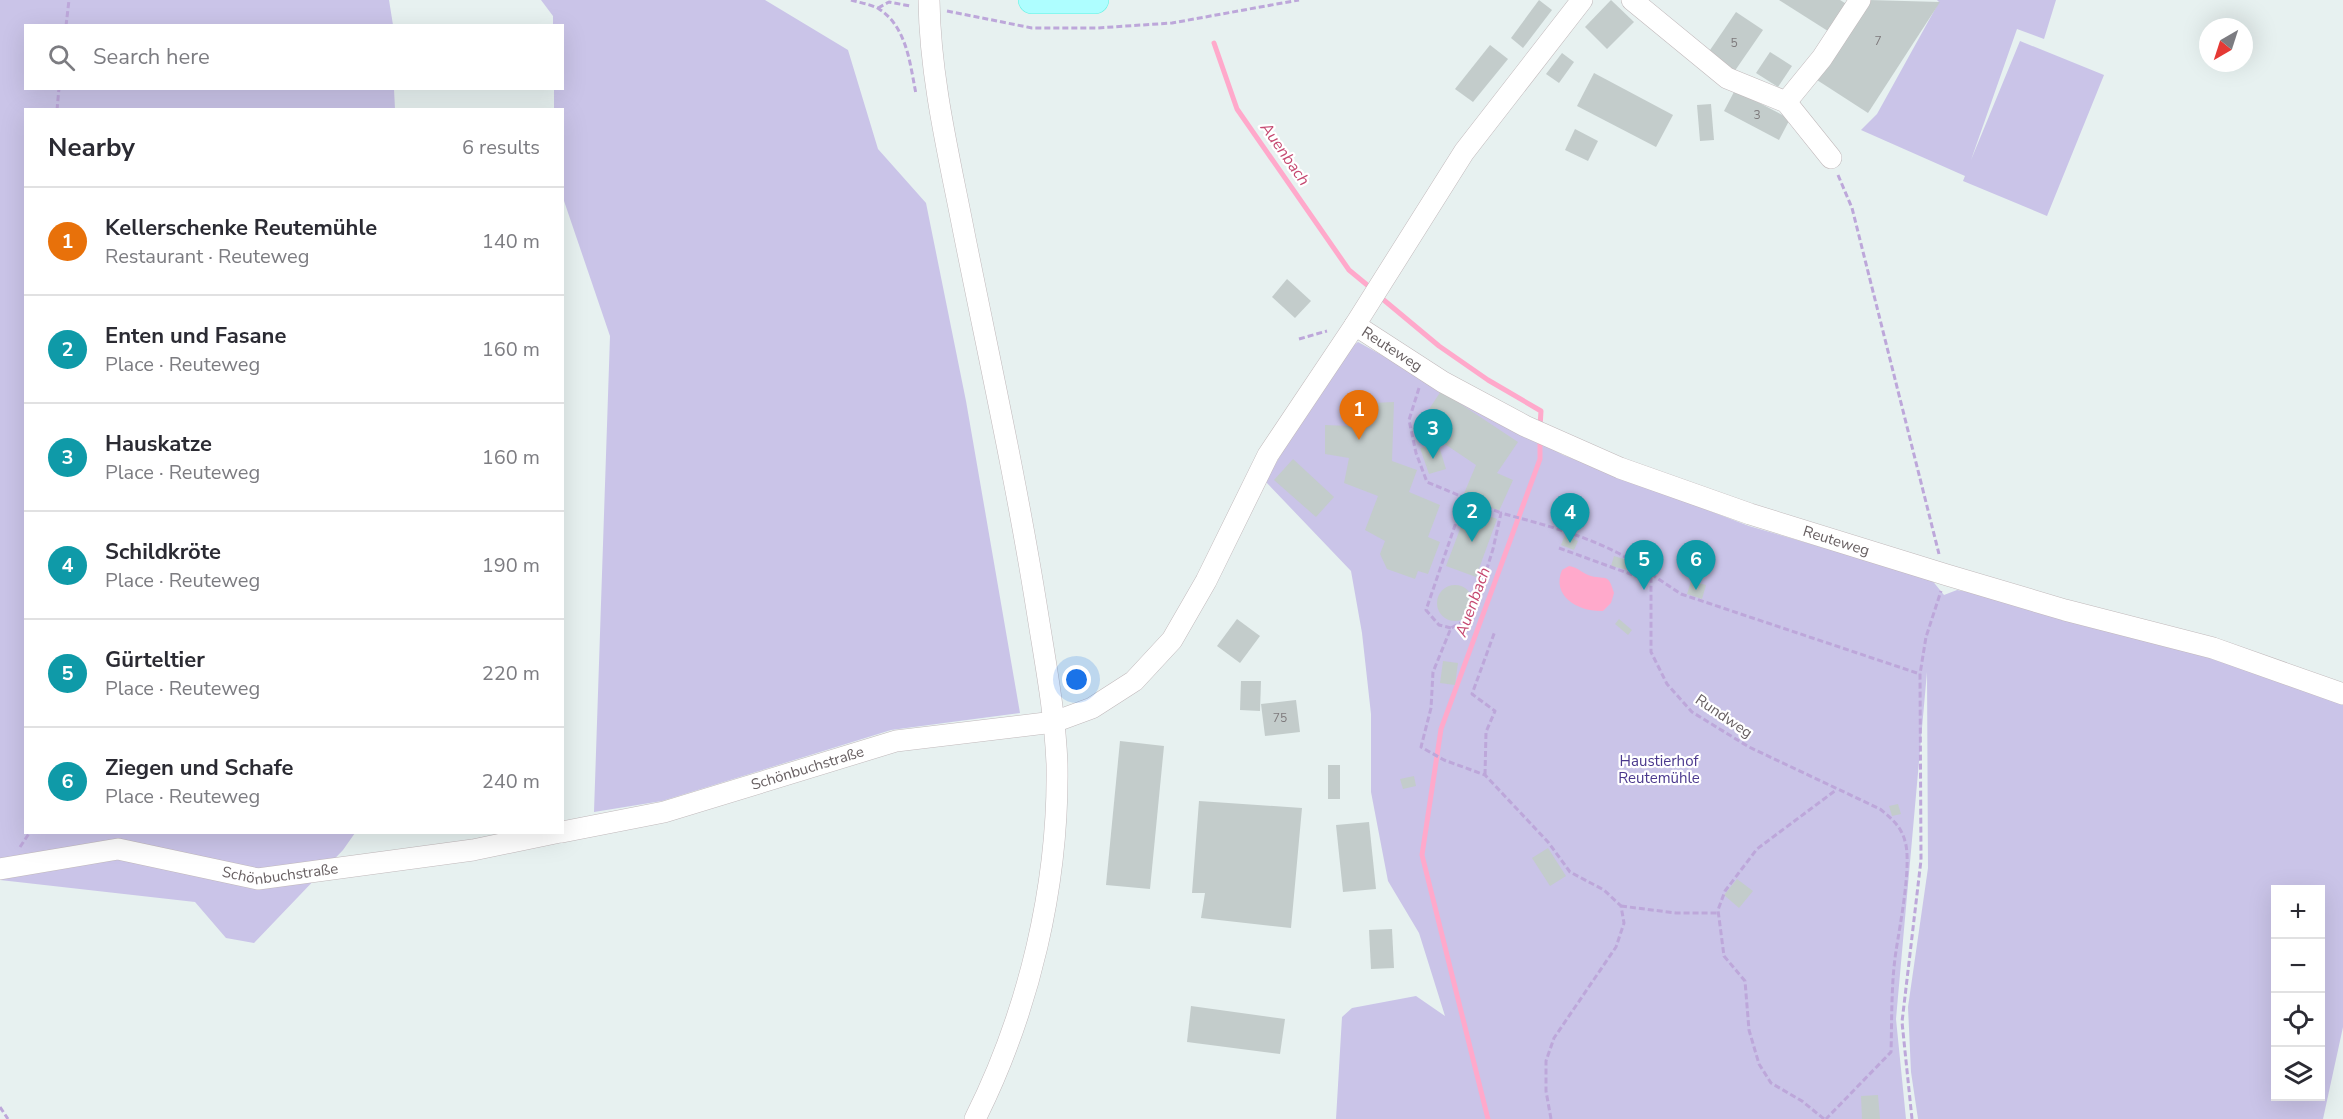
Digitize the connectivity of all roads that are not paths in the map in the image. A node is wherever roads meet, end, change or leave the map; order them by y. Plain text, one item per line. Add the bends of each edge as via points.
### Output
1 (929, 0) edge
2 (1032, 0) edge
3 (1095, 0) edge
4 (1582, 0) edge
5 (1632, 0) edge
6 (1860, 0) edge
7 (1786, 102) junction
8 (1831, 158) road end
9 (1360, 316) junction
10 (2343, 694) edge
11 (1054, 722) junction
12 (564, 831) edge
13 (551, 834) edge
14 (0, 869) edge
15 (975, 1119) edge

1 - 11 street via 938,91 1029,561
2 - 3 main road
4 - 9 street, Reuteweg via 1464,152
5 - 7 street via 1726,78
6 - 7 street via 1822,58
7 - 8 street
9 - 10 street, Reuteweg via 1426,371 1525,426 1620,468 1750,514 2065,610 2213,648
9 - 11 street, Reuteweg via 1268,455 1206,581 1172,640 1134,681 1092,708
11 - 12 street, Schönbuchstraße via 896,741 664,812
11 - 15 street via 1056,795 1043,917 1015,1025
13 - 14 street, Schönbuchstraße via 473,850 258,879 118,849

